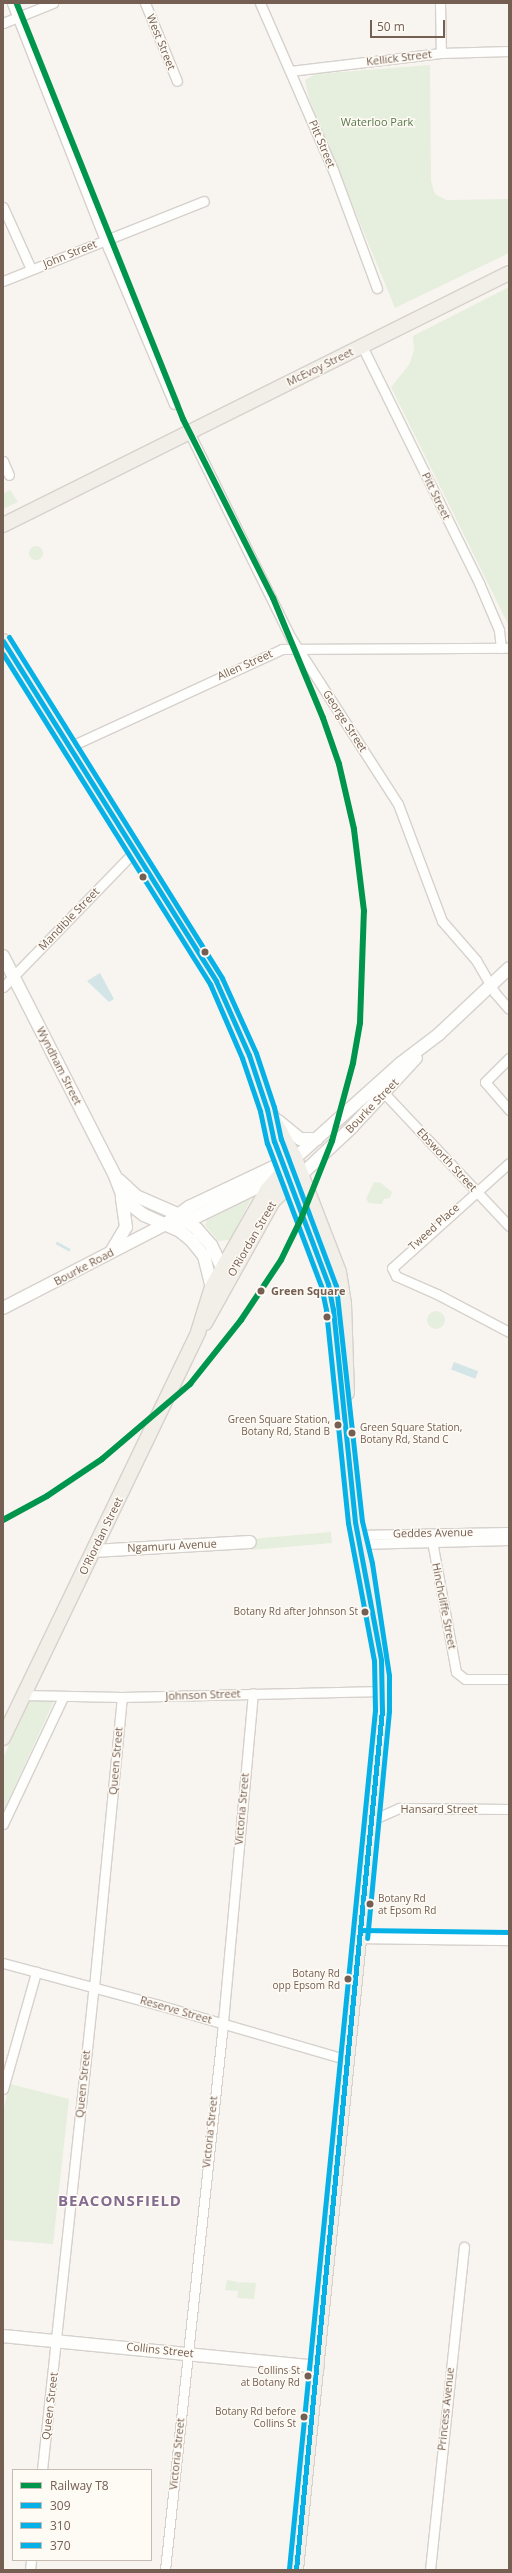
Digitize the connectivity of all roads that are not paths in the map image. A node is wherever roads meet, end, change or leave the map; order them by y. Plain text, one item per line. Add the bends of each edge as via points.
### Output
1 (12, 3) edge
2 (53, 3) edge
3 (145, 3) edge
4 (260, 3) edge
5 (440, 3) edge
6 (17, 17) junction
7 (3, 22) edge
8 (509, 51) edge
9 (441, 53) junction
10 (290, 71) junction
11 (177, 81) dead end
12 (204, 201) dead end
13 (3, 207) edge
14 (105, 240) junction
15 (31, 269) junction
16 (509, 273) edge
17 (3, 281) edge
18 (377, 288) dead end
19 (362, 346) junction
20 (174, 404) dead end
21 (188, 432) junction
22 (3, 461) edge
23 (131, 461) junction
24 (9, 475) dead end
25 (3, 521) edge
26 (3, 525) edge
27 (3, 641) edge
28 (505, 648) edge
29 (298, 649) junction
30 (69, 748) junction
31 (135, 851) junction
32 (3, 956) edge
33 (509, 968) edge
34 (14, 976) junction
35 (491, 986) junction
36 (3, 987) edge
37 (509, 1009) edge
38 (439, 1034) junction
39 (509, 1058) edge
40 (385, 1094) junction
41 (267, 1108) junction
42 (509, 1110) edge
43 (317, 1139) junction
44 (509, 1163) edge
45 (286, 1171) junction
46 (302, 1174) junction
47 (115, 1176) junction
48 (475, 1191) junction
49 (121, 1193) junction
50 (181, 1218) junction
51 (164, 1224) junction
52 (509, 1226) edge
53 (110, 1253) junction
54 (222, 1268) junction
55 (218, 1288) junction
56 (3, 1308) edge
57 (509, 1332) edge
58 (345, 1415) junction
59 (509, 1532) edge
60 (359, 1539) junction
61 (509, 1540) edge
62 (432, 1541) junction
63 (250, 1542) dead end
64 (93, 1550) junction
65 (509, 1679) edge
66 (383, 1691) junction
67 (253, 1694) junction
68 (24, 1695) junction
69 (63, 1697) junction
70 (122, 1697) junction
71 (3, 1738) edge
72 (509, 1810) edge
73 (372, 1820) junction
74 (3, 1824) edge
75 (360, 1937) junction
76 (509, 1939) edge
77 (3, 1963) edge
78 (36, 1972) junction
79 (94, 1987) junction
80 (222, 2024) junction
81 (348, 2060) junction
82 (3, 2089) edge
83 (464, 2247) dead end
84 (3, 2336) edge
85 (57, 2340) junction
86 (187, 2353) junction
87 (316, 2367) junction
88 (42, 2469) edge
89 (165, 2570) edge
90 (296, 2570) edge
91 (430, 2570) edge

1 - 6 street
2 - 6 street
3 - 11 street, West Street
4 - 10 street, Pitt Street
5 - 9 street
6 - 7 street
6 - 14 street
8 - 9 street, Kellick Street
9 - 10 street, Kellick Street
10 - 18 street, Pitt Street via 333,170
12 - 14 street, John Street
13 - 15 street
14 - 15 street, John Street
14 - 20 street
15 - 17 street, John Street
16 - 19 main road, McEvoy Street
19 - 21 main road, McEvoy Street
19 - 28 street, Pitt Street via 479,583
21 - 23 main road, McEvoy Street
21 - 29 street, George Street via 266,591
22 - 24 street
23 - 25 main road, McEvoy Street via 124,461
23 - 26 main road, McEvoy Street
27 - 30 main road
28 - 29 street, Allen Street
29 - 30 street, Allen Street via 273,652
29 - 35 street, George Street via 398,804 440,917 476,960
30 - 31 main road
31 - 34 street, Mandible Street
31 - 41 main road via 216,981 249,1055
32 - 34 main road, Wyndham Street
33 - 35 main road, Bourke Street
34 - 36 street, Mandible Street
34 - 47 main road, Wyndham Street
35 - 37 street, George Street
35 - 38 main road, Bourke Street
38 - 40 main road, Bourke Street
38 - 43 main road, Bourke Street via 401,1063
39 - 42 street via 485,1082
40 - 46 main road, Bourke Street
40 - 48 street, Ebsworth Street
41 - 43 main road via 295,1137 307,1141
41 - 45 main road
43 - 45 main road, Bourke Street
44 - 48 street, Tweed Place via 485,1186
45 - 46 main road
45 - 50 main road, Bourke Road
45 - 54 main road, O'Riordan Street
45 - 55 main road, O'Riordan Street via 273,1201
45 - 58 main road via 329,1288
46 - 58 main road via 341,1282 348,1378
47 - 49 main road, Wyndham Street
47 - 50 main road, Wyndham Street via 136,1196
48 - 52 street, Ebsworth Street
48 - 57 street, Tweed Place via 396,1261 392,1268 396,1276 437,1294
49 - 51 main road, Wyndham Street via 129,1205
49 - 53 main road via 126,1226
50 - 51 main road, Bourke Road
50 - 54 main road, Wyndham Street via 207,1240
51 - 53 main road, Bourke Road
51 - 55 main road, Wyndham Street via 184,1234 198,1247
53 - 56 main road, Bourke Road
54 - 55 main road, O'Riordan Street via 225,1280
55 - 64 main road, O'Riordan Street
58 - 60 main road
59 - 60 street, Geddes Avenue
60 - 62 street, Geddes Avenue
60 - 66 main road via 381,1660
61 - 62 street, Geddes Avenue
62 - 65 street, Hinchcliffe Street via 456,1672 465,1679
63 - 64 main road, Ngamuru Avenue
64 - 68 main road, O'Riordan Street
66 - 67 street, Johnson Street
66 - 73 main road
67 - 70 street, Johnson Street
67 - 80 street, Victoria Street
68 - 69 street, Johnson Street
68 - 71 main road, O'Riordan Street
69 - 70 street, Johnson Street
69 - 74 street
70 - 79 street, Queen Street
72 - 73 street, Hansard Street via 399,1808
73 - 75 main road
75 - 76 main road
75 - 81 main road
77 - 78 street, Reserve Street
78 - 79 street, Reserve Street
78 - 82 street
79 - 80 street, Reserve Street
79 - 85 street, Queen Street
80 - 81 street, Reserve Street
80 - 86 street, Victoria Street
81 - 87 main road
83 - 91 street, Princess Avenue
84 - 85 main road, Collins Street
85 - 86 main road, Collins Street
85 - 88 street, Queen Street
86 - 87 main road, Collins Street
86 - 89 street, Victoria Street
87 - 90 main road

